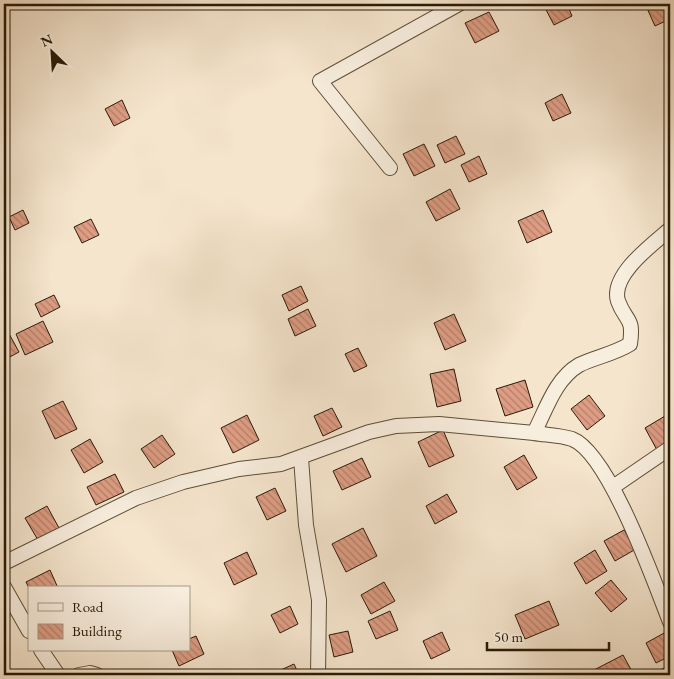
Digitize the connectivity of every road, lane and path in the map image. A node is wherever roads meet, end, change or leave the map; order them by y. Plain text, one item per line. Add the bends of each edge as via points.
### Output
1 (459, 4) edge
2 (390, 168) dead end
3 (670, 229) edge
4 (534, 433) junction
5 (670, 448) edge
6 (301, 458) junction
7 (613, 487) junction
8 (4, 563) edge
9 (4, 587) edge
10 (670, 622) edge
11 (28, 629) edge
12 (42, 652) edge
13 (58, 675) edge
14 (79, 675) edge
15 (97, 675) edge
16 (318, 675) edge

1 - 2 street via 320,81
3 - 4 street via 624,273 617,287 618,301 632,326 630,344 580,365 563,377
4 - 6 street via 439,424 396,426 369,432
4 - 7 street via 572,440 586,450
5 - 7 street
6 - 8 street via 183,482 136,498
6 - 16 street via 306,525 319,600
7 - 10 street
9 - 11 street
12 - 13 street
14 - 15 street

